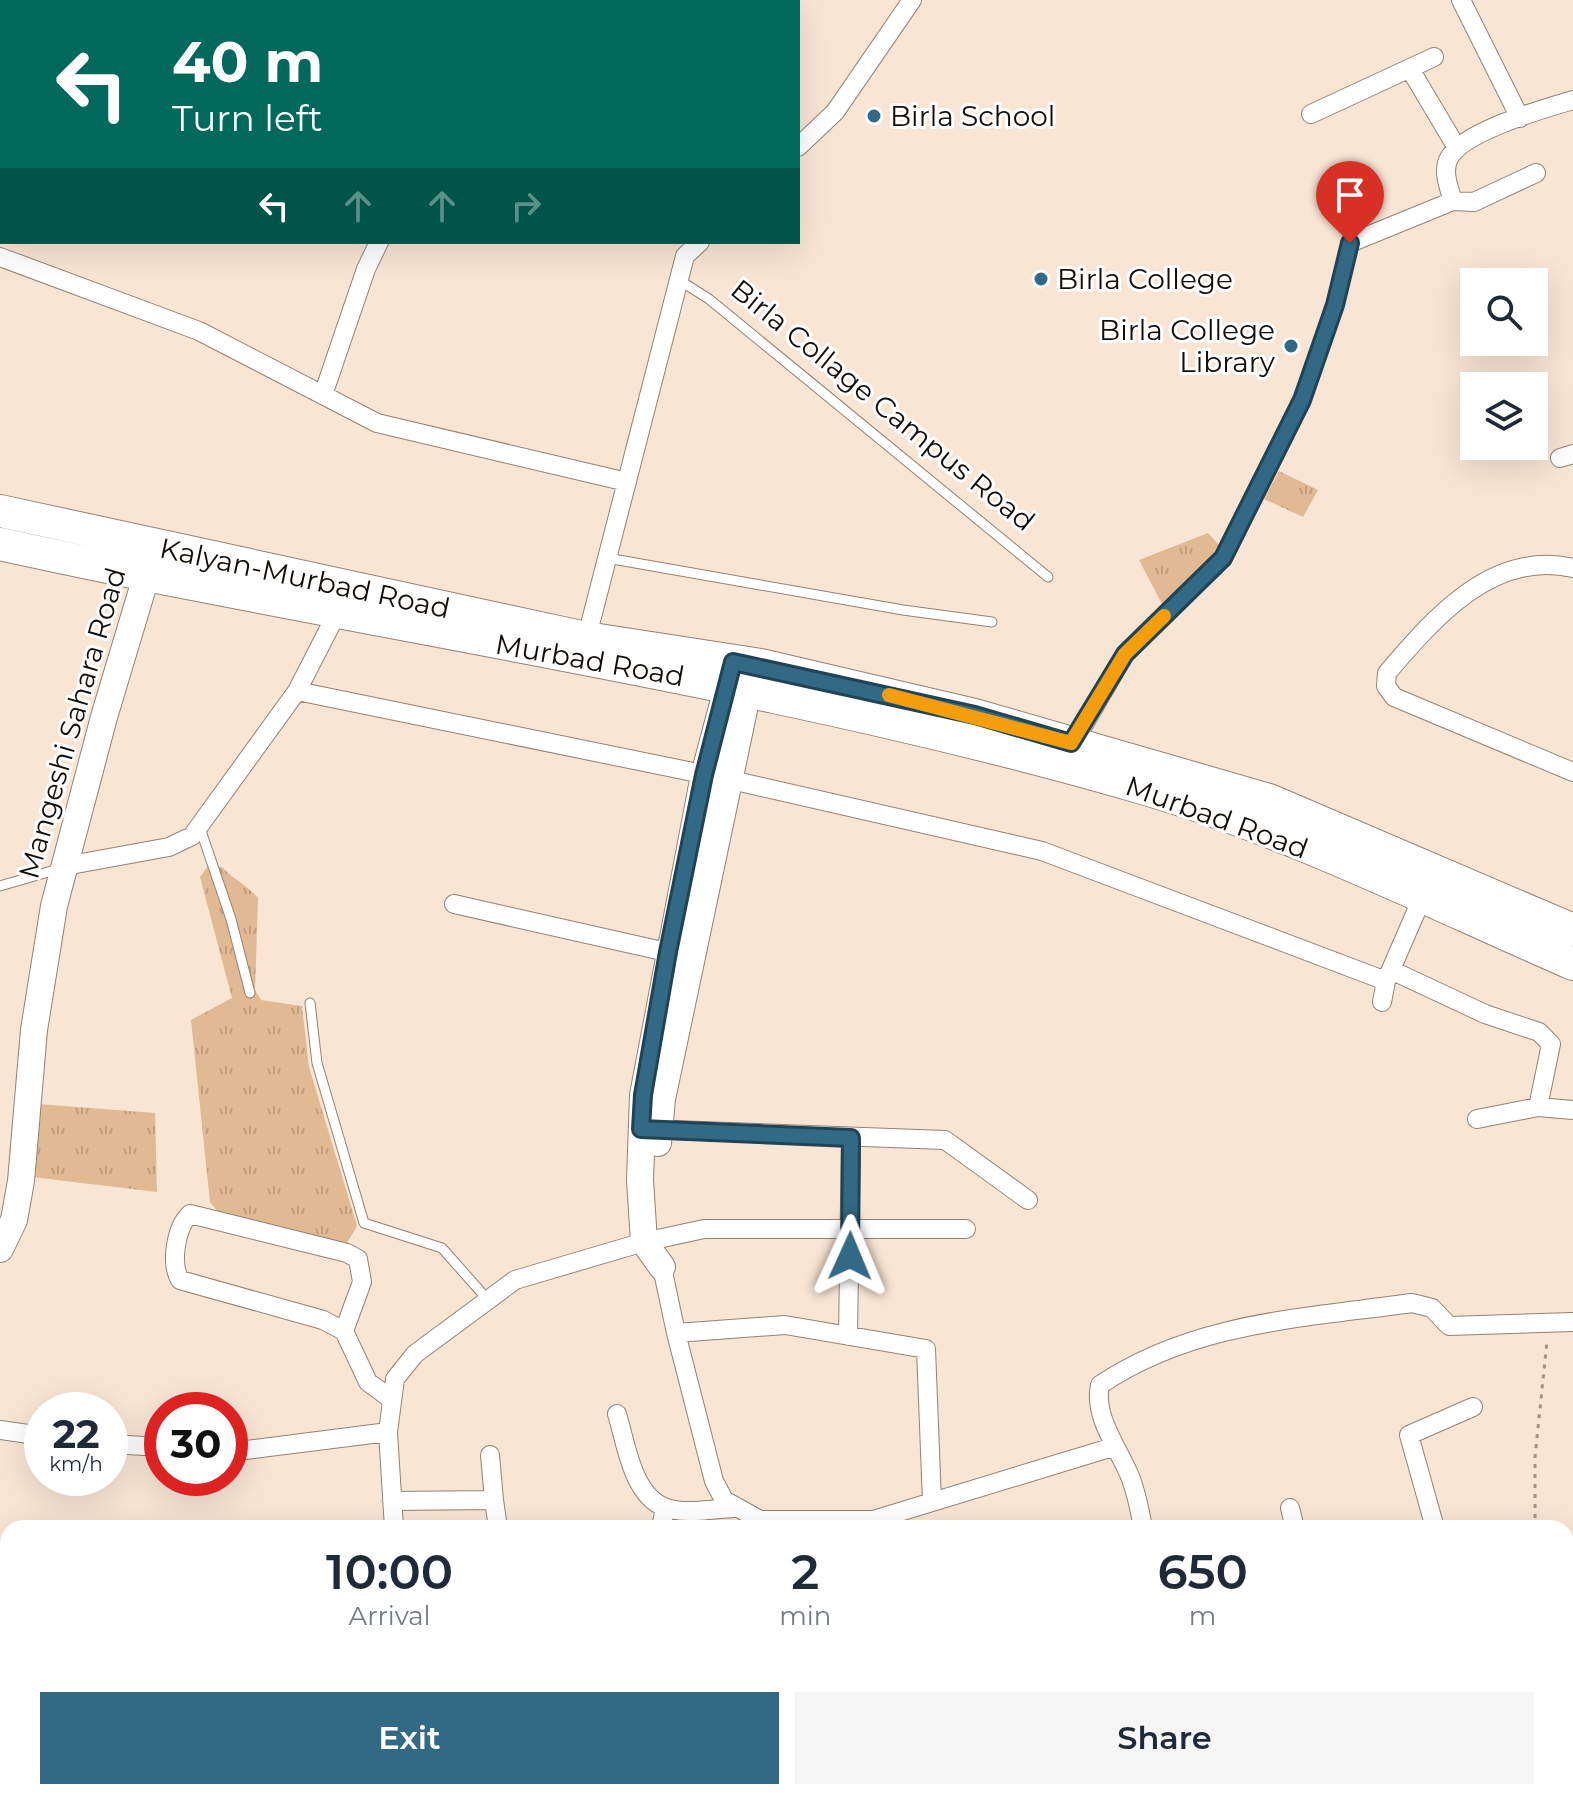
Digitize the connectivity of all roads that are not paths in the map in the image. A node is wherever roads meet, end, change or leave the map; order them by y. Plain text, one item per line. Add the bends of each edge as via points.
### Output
1 (912, 0) edge
2 (1461, 0) edge
3 (1434, 57) dead end
4 (1410, 69) junction
5 (1573, 100) edge
6 (1311, 114) dead end
7 (1520, 118) junction
8 (800, 145) edge
9 (1457, 148) junction
10 (1536, 173) dead end
11 (1453, 201) junction
12 (1350, 243) joint
13 (378, 244) edge
14 (673, 244) edge
15 (698, 244) edge
16 (685, 256) junction
17 (0, 257) edge
18 (679, 280) junction
19 (323, 395) junction
20 (1302, 400) joint
21 (627, 482) junction
22 (0, 511) edge
23 (147, 543) junction
24 (0, 544) edge
25 (607, 558) junction
26 (1573, 568) edge
27 (138, 575) junction
28 (1048, 577) dead end
29 (337, 613) junction
30 (992, 622) dead end
31 (584, 648) junction
32 (741, 675) junction
33 (297, 691) junction
34 (1068, 755) junction
35 (1573, 772) edge
36 (716, 777) junction
37 (199, 826) junction
38 (56, 869) junction
39 (0, 886) edge
40 (1422, 898) junction
41 (454, 904) dead end
42 (1572, 928) edge
43 (679, 954) junction
44 (1573, 964) edge
45 (1388, 975) junction
46 (250, 993) dead end
47 (1382, 1002) dead end
48 (310, 1003) dead end
49 (1538, 1107) junction
50 (1573, 1110) edge
51 (1477, 1119) dead end
52 (649, 1129) junction
53 (851, 1138) junction
54 (1028, 1200) dead end
55 (0, 1212) edge
56 (851, 1229) junction
57 (966, 1229) dead end
58 (653, 1240) junction
59 (0, 1249) edge
60 (662, 1267) joint
61 (488, 1300) junction
62 (1573, 1322) edge
63 (344, 1331) junction
64 (676, 1333) junction
65 (848, 1336) junction
66 (391, 1399) junction
67 (1473, 1407) dead end
68 (617, 1414) dead end
69 (0, 1430) edge
70 (388, 1432) junction
71 (24, 1433) edge
72 (1113, 1447) junction
73 (248, 1450) edge
74 (490, 1455) dead end
75 (494, 1500) junction
76 (392, 1501) junction
77 (932, 1502) junction
78 (665, 1508) junction
79 (733, 1508) junction
80 (1290, 1508) dead end
81 (393, 1520) edge
82 (497, 1520) edge
83 (663, 1520) edge
84 (760, 1520) edge
85 (886, 1520) edge
86 (1141, 1520) edge
87 (1293, 1520) edge
88 (1433, 1520) edge

1 - 8 street via 835,112
2 - 7 street
3 - 4 street
4 - 6 street
4 - 9 street
5 - 7 street
7 - 9 street
9 - 11 street via 1447,160
10 - 11 street via 1474,202
11 - 12 street
12 - 20 lane
13 - 19 street
14 - 16 street
15 - 16 street
16 - 18 street
17 - 19 street via 199,331
18 - 21 street
18 - 28 lane, Birla Collage Campus Road via 709,299
19 - 21 street via 377,423
20 - 34 street via 1223,558 1125,654
21 - 25 street
22 - 23 highway, Kalyan-Murbad Road
23 - 27 street, Mangeshi Sahara Road
23 - 31 highway, Kalyan-Murbad Road
24 - 27 highway, Murbad Road
25 - 30 lane
25 - 31 street
26 - 35 street via 1538,565 1475,586 1427,626 1386,679 1394,697
27 - 29 highway, Murbad Road
27 - 38 street, Mangeshi Sahara Road via 104,717
29 - 31 highway, Murbad Road
29 - 33 street
31 - 32 highway, Kalyan-Murbad Road
32 - 34 highway, Kalyan-Murbad Road via 975,715
32 - 36 street
33 - 36 street
33 - 37 street
34 - 40 highway, Murbad Road via 1135,785 1267,831
34 - 42 highway, Kalyan-Murbad Road via 1269,800
36 - 43 street
36 - 45 street via 1042,851
37 - 38 street via 192,836 169,847
37 - 46 lane
38 - 39 lane
38 - 55 street, Mangeshi Sahara Road via 17,1032
38 - 59 street, Mangeshi Sahara Road via 21,1181 14,1220
40 - 44 highway, Murbad Road
40 - 45 street
41 - 43 street
43 - 52 street
45 - 47 street
45 - 49 street via 1539,1032 1551,1044
48 - 61 lane via 317,1063 364,1223 442,1248
49 - 50 street
49 - 51 street
52 - 53 street
52 - 58 street
53 - 54 street via 945,1140
53 - 56 street
56 - 57 street
56 - 58 street via 704,1229
56 - 65 street
58 - 60 street
58 - 61 street via 515,1280
60 - 64 street
61 - 66 street via 415,1354 395,1379
62 - 72 street via 1449,1326 1432,1308 1412,1303 1197,1337 1100,1385 1098,1395
63 - 63 street via 323,1320 180,1280 174,1270 181,1222 190,1214 358,1259 362,1282
63 - 66 street via 368,1382
64 - 65 street via 785,1325
64 - 79 street via 714,1481
65 - 77 street via 926,1349
66 - 70 street
67 - 88 street via 1409,1435
68 - 78 street via 639,1483
69 - 71 street
70 - 73 street
70 - 76 street
72 - 77 street
72 - 86 street via 1130,1477
74 - 75 street
75 - 76 street
75 - 82 street
76 - 81 street
77 - 85 street
78 - 79 street
78 - 83 street
79 - 84 street
80 - 87 street

